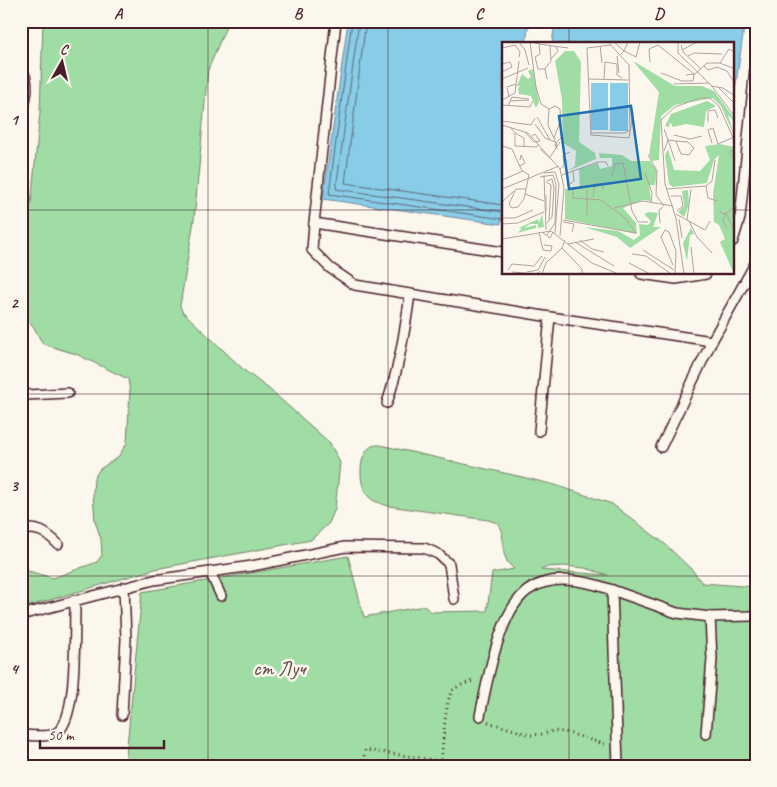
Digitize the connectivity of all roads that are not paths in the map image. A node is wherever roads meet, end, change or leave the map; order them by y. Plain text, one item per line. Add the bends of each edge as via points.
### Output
1 (336, 21) edge
2 (756, 58) edge
3 (21, 68) edge
4 (21, 118) edge
5 (314, 223) junction
6 (734, 238) edge
7 (502, 252) edge
8 (756, 262) edge
9 (648, 275) edge
10 (700, 275) edge
11 (410, 294) junction
12 (550, 317) junction
13 (712, 341) junction
14 (68, 393) dead end
15 (21, 398) edge
16 (387, 404) dead end
17 (538, 431) dead end
18 (661, 447) dead end
19 (21, 531) edge
20 (58, 544) dead end
21 (210, 572) junction
22 (124, 587) junction
23 (612, 590) junction
24 (221, 596) dead end
25 (454, 599) dead end
26 (74, 600) junction
27 (21, 615) edge
28 (751, 616) dead end
29 (710, 617) junction
30 (122, 715) dead end
31 (480, 716) road end
32 (706, 734) dead end
33 (21, 735) edge
34 (618, 766) edge

1 - 5 lane
2 - 6 lane via 740,218
3 - 4 lane via 26,75 28,90
5 - 7 lane
5 - 11 lane via 312,250 330,268 355,285
8 - 13 lane
9 - 10 lane via 676,279
11 - 12 lane
11 - 16 lane via 401,356
12 - 13 lane
12 - 17 lane
13 - 18 lane
14 - 15 lane
19 - 20 lane via 39,530
21 - 22 lane
21 - 24 lane
21 - 25 lane via 345,547 424,548 449,564
22 - 26 lane
22 - 30 lane via 126,638
23 - 29 lane via 677,613
23 - 31 lane via 575,580 558,580 527,590 510,611 501,635
23 - 34 lane
26 - 27 lane
26 - 33 lane via 69,713 61,730 54,735
28 - 29 lane
29 - 32 lane via 712,659

